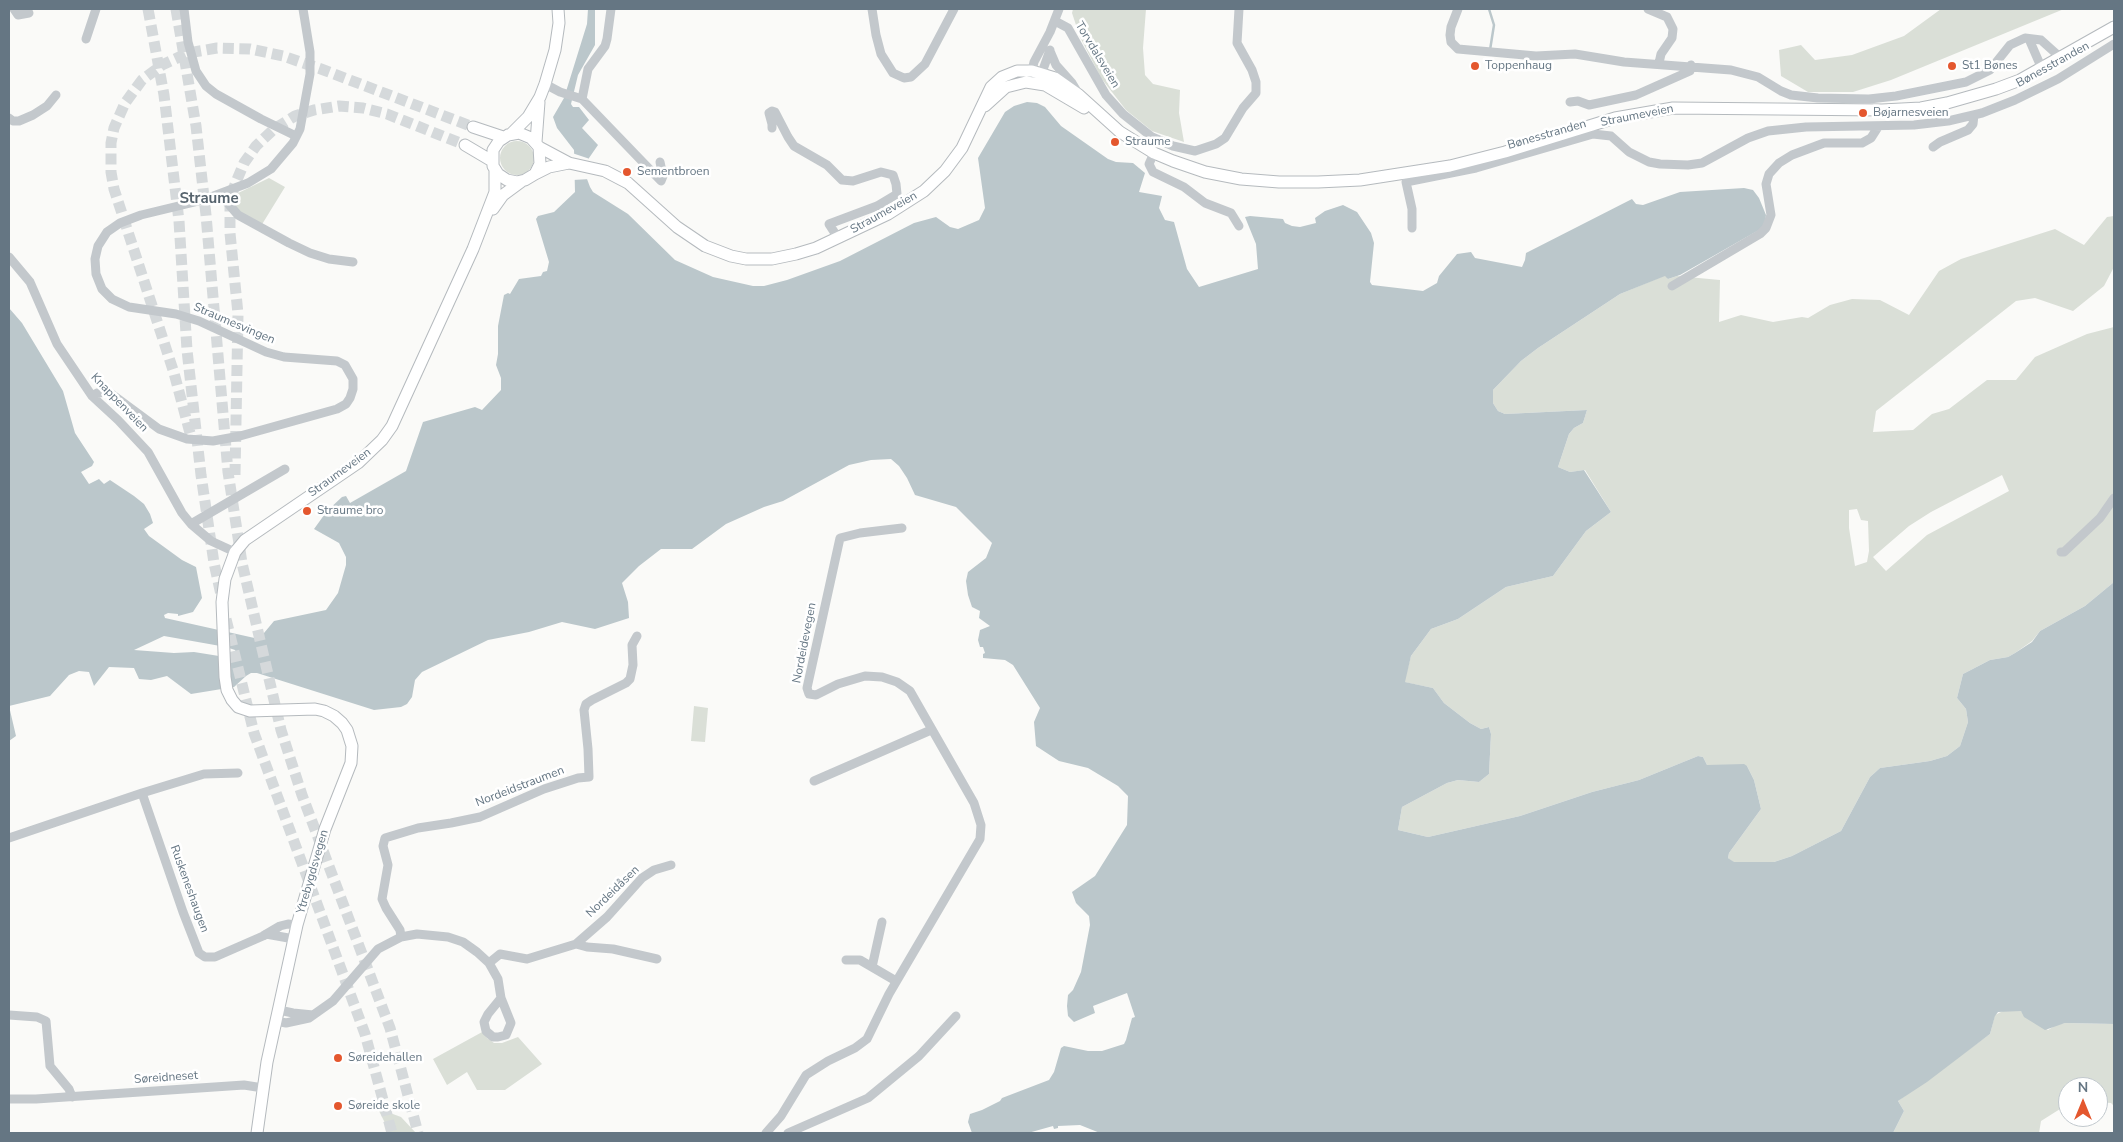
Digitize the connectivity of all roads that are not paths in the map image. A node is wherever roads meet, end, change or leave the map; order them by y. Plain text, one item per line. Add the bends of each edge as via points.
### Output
1 (14, 9) edge
2 (96, 9) edge
3 (184, 9) edge
4 (303, 9) edge
5 (558, 9) edge
6 (611, 9) edge
7 (872, 9) edge
8 (954, 9) edge
9 (1059, 9) edge
10 (1239, 9) edge
11 (1458, 9) edge
12 (1648, 9) edge
13 (29, 13) dead end
14 (1054, 21) junction
15 (2114, 27) edge
16 (1050, 32) junction
17 (86, 39) dead end
18 (2029, 39) junction
19 (2114, 44) edge
20 (1050, 51) junction
21 (2060, 58) junction
22 (1659, 63) junction
23 (1691, 65) junction
24 (2042, 69) junction
25 (1037, 76) junction
26 (545, 84) junction
27 (56, 95) dead end
28 (1080, 95) junction
29 (573, 96) junction
30 (540, 97) junction
31 (1570, 102) dead end
32 (1974, 115) junction
33 (9, 118) edge
34 (1109, 123) junction
35 (1878, 126) junction
36 (473, 127) tunnel mouth
37 (772, 128) dead end
38 (508, 135) junction
39 (296, 136) junction
40 (465, 145) tunnel mouth
41 (537, 145) junction
42 (1933, 147) dead end
43 (1154, 153) junction
44 (660, 162) dead end
45 (569, 163) junction
46 (494, 165) junction
47 (535, 174) junction
48 (522, 181) junction
49 (220, 194) junction
50 (481, 225) junction
51 (1240, 226) dead end
52 (1412, 228) dead end
53 (838, 238) junction
54 (9, 257) edge
55 (353, 262) dead end
56 (9, 266) edge
57 (20, 270) junction
58 (1672, 286) dead end
59 (92, 396) junction
60 (285, 468) dead end
61 (2114, 498) edge
62 (192, 524) junction
63 (902, 528) dead end
64 (236, 552) junction
65 (2061, 552) dead end
66 (637, 636) dead end
67 (238, 707) joint
68 (931, 730) junction
69 (238, 773) dead end
70 (814, 781) dead end
71 (142, 793) junction
72 (9, 838) edge
73 (671, 865) dead end
74 (882, 922) dead end
75 (297, 925) junction
76 (266, 934) junction
77 (400, 937) junction
78 (294, 939) junction
79 (576, 944) junction
80 (657, 959) dead end
81 (846, 960) dead end
82 (489, 963) junction
83 (872, 966) junction
84 (896, 981) junction
85 (501, 998) dead end
86 (279, 1010) junction
87 (9, 1015) edge
88 (313, 1015) junction
89 (956, 1016) dead end
90 (276, 1021) junction
91 (263, 1088) junction
92 (72, 1097) junction
93 (9, 1099) edge
94 (257, 1133) edge
95 (766, 1133) edge
96 (788, 1133) edge

1 - 13 street via 18,15
2 - 17 street
3 - 39 street via 196,71 206,86
4 - 39 street, Straumesvingen via 310,74
5 - 26 main road via 555,50
6 - 29 street via 604,46
7 - 8 street via 881,54 894,73 904,78 911,77 925,64
9 - 14 street
10 - 14 street, Torvdalsveien via 1237,43 1254,76 1256,93 1225,138 1194,151 1152,137 1123,114 1106,95 1068,28
11 - 22 street via 1450,35 1451,42 1458,49 1536,56 1575,54 1624,62
12 - 22 street via 1667,17 1673,29 1672,38
14 - 16 street
15 - 21 main road, Straumeveien
16 - 20 street
16 - 25 street via 1034,62
18 - 21 street via 2041,40
18 - 23 street via 2014,42 1990,70 1976,78 1918,93 1869,99 1791,95 1747,73
18 - 24 street
19 - 32 street, Bønesstranden via 2043,86
20 - 25 street
20 - 28 street, Straumeveien via 1056,65
21 - 24 main road, Straumeveien
22 - 23 street
23 - 31 street via 1690,71 1636,95 1589,105
24 - 43 main road, Straumeveien via 1996,89 1947,104 1921,108 1673,108 1598,123 1450,166 1360,180 1298,183 1241,179 1205,172
25 - 28 main road, Straumeveien via 1066,84
25 - 34 main road, Straumeveien
25 - 53 main road, Straumeveien via 1006,87 989,100 954,160 924,191 888,214
26 - 29 street
26 - 30 main road
27 - 33 street via 33,115 19,121
28 - 34 main road, Straumeveien
29 - 44 street via 662,181
30 - 38 main road via 528,116
30 - 41 main road
32 - 35 street, Bønesstranden via 1914,125
32 - 42 street via 1974,124 1968,130
34 - 43 main road, Straumeveien
35 - 52 street, Bønesstranden via 1768,130 1702,163 1688,165 1660,164 1643,159 1611,136 1593,134 1476,168 1406,182
35 - 58 street via 1871,138 1862,143 1818,145 1779,162 1769,174 1766,184 1771,215 1766,228
36 - 38 main road
37 - 53 street, Straumeveien via 769,113 772,111 794,146 827,166 838,178 847,181 890,173 894,178 897,194 877,206 829,224
38 - 41 main road via 525,135
38 - 46 main road via 493,150
39 - 49 street, Straumesvingen via 271,169
40 - 46 main road
41 - 45 main road, Straumeveien
41 - 47 main road via 540,164
43 - 51 street via 1149,164 1153,172 1205,202 1231,212
45 - 47 main road, Straumeveien
45 - 53 main road, Straumeveien via 605,171 628,183 689,237 731,256 784,257
46 - 48 main road via 507,180
46 - 50 main road, Straumeveien via 495,192
47 - 48 main road
48 - 50 main road, Straumeveien via 503,195
49 - 55 street via 238,215 288,243 329,259
49 - 59 street, Straumesvingen via 140,215 107,232 98,246 95,259 102,289 112,299 129,307 199,321 266,352 293,358 338,361 353,379 350,398 337,409 213,441 159,430 109,392 97,392
50 - 64 main road, Straumeveien via 403,404 382,440 358,463 245,540
54 - 57 street, Knappenveien
56 - 57 street
57 - 59 street, Knappenveien via 36,295 57,344
59 - 62 street, Knappenveien via 148,452 182,513
60 - 62 street
61 - 65 street via 2100,518
62 - 64 street, Knappenveien via 211,541
63 - 68 street, Nordeidevegen via 840,538 807,688 809,694 816,695 865,676 897,682 910,691
64 - 67 main road, Straumeveien via 225,579 222,619 227,690
66 - 77 street, Nordeidstraumen via 632,645 630,679 586,704 589,777 544,789 480,817 418,828 385,838 388,865 382,899 400,930
67 - 75 main road, Ytrebygdsvegen via 260,712 324,711 348,730 352,746 351,763 325,828
68 - 70 street
68 - 84 street, Nordeidevegen via 976,807 981,825 980,839
69 - 71 street via 204,774
71 - 72 street
71 - 76 street, Ruskeneshaugen via 200,953 205,957 215,957
73 - 79 street, Nordeidåsen via 642,878
74 - 83 street
75 - 76 street, Ruskeneshaugen via 280,926
75 - 78 main road, Ytrebygdsvegen
76 - 78 street
77 - 82 street via 417,934 448,937 463,942
77 - 88 street via 378,949 333,1001
78 - 86 main road, Ytrebygdsvegen
79 - 80 street, Nordeidåsen
79 - 82 street, Nordeidåsen via 527,959 500,954
81 - 83 street via 856,959
82 - 85 street via 498,979
83 - 84 street
84 - 95 street, Nordeidevegen via 867,1039 806,1075
86 - 88 street
86 - 90 main road, Ytrebygdsvegen
87 - 92 street via 37,1017 46,1021 50,1066
88 - 90 street via 298,1022
89 - 96 street via 919,1056 868,1098
90 - 91 main road, Ytrebygdsvegen
91 - 92 street, Søreidneset via 235,1086
91 - 94 main road, Ytrebygdsvegen
92 - 93 street, Søreidneset

